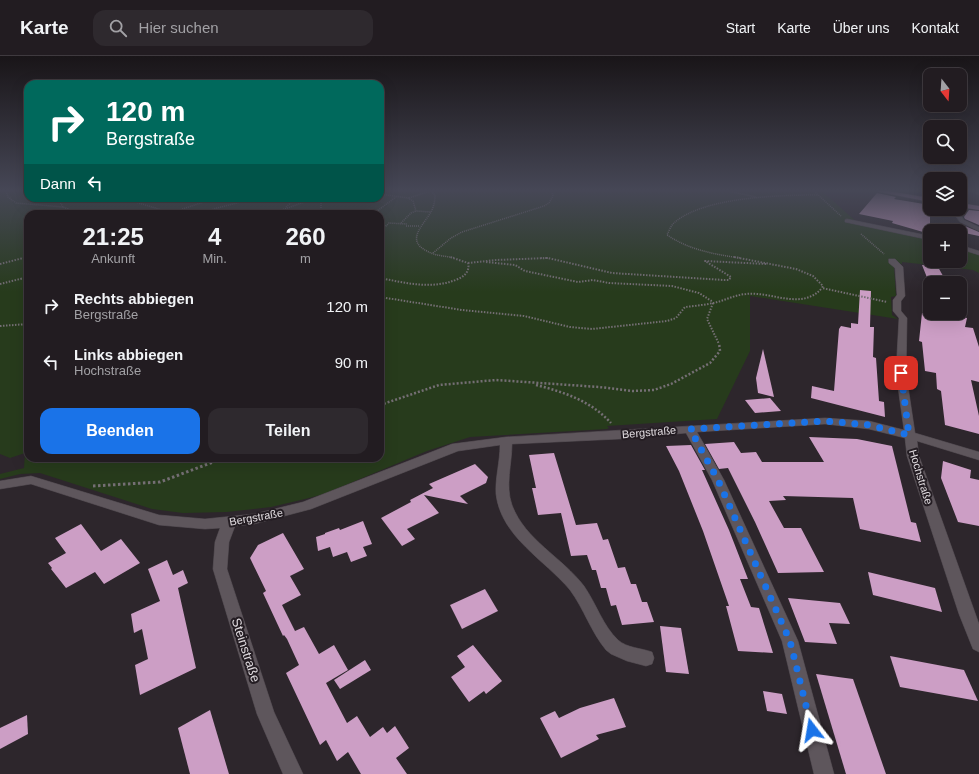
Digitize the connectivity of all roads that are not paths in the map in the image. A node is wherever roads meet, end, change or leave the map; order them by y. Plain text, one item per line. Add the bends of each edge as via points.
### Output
1 (868, 225) edge
2 (969, 225) edge
3 (979, 229) edge
4 (923, 236) edge
5 (967, 249) edge
6 (979, 253) edge
7 (892, 261) dead end
8 (690, 429) junction
9 (909, 435) junction
10 (506, 440) junction
11 (979, 456) edge
12 (0, 485) edge
13 (228, 523) junction
14 (979, 644) edge
15 (646, 658) dead end
16 (293, 774) edge
17 (824, 774) edge

1 - 4 street
2 - 3 street
5 - 6 street
7 - 9 street, Hochstraße via 899,267 901,296 897,300 897,311 903,318 901,373
8 - 9 street, Bergstraße via 825,421 869,425
8 - 10 street, Bergstraße
8 - 17 street via 718,480 790,641
9 - 11 street, Bergstraße
9 - 14 street, Hochstraße via 913,456
10 - 13 street, Bergstraße via 456,447 306,506
10 - 15 street via 502,488 504,503 511,519 528,542 569,580 588,605 601,630 617,648
12 - 13 street, Bergstraße via 31,480 159,520
13 - 16 street, Steinstraße via 222,542 220,570 266,714

